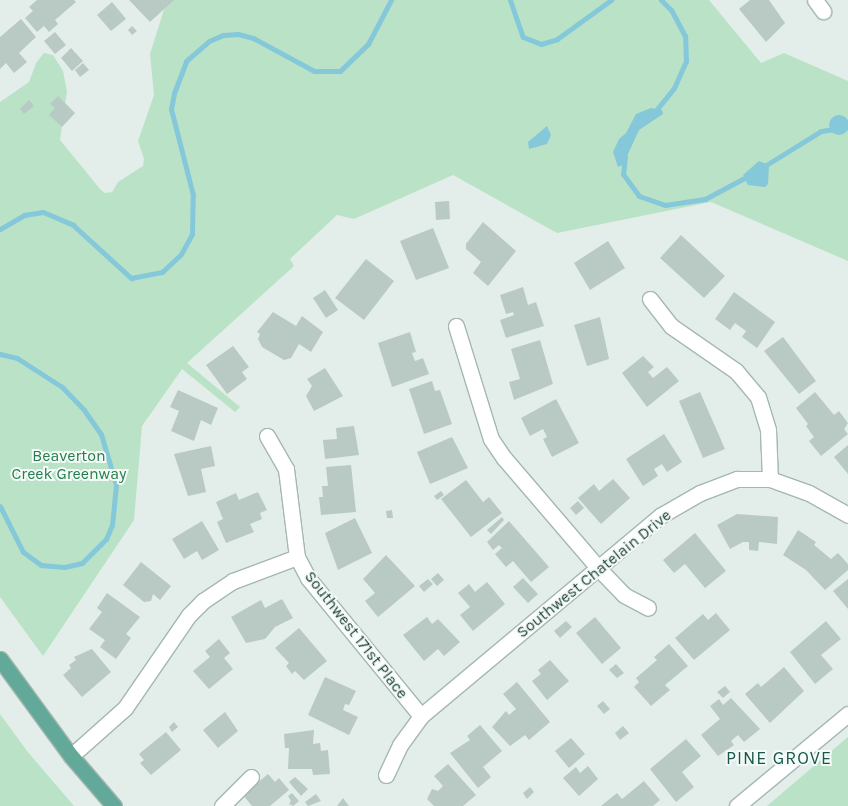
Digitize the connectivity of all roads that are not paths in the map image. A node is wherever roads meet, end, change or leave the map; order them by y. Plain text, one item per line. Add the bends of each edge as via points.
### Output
1 (650, 299) dead end
2 (456, 326) dead end
3 (268, 436) dead end
4 (770, 479) junction
5 (848, 515) edge
6 (298, 557) junction
7 (598, 569) junction
8 (648, 608) dead end
9 (0, 659) edge
10 (848, 714) edge
11 (421, 716) junction
12 (72, 756) junction
13 (386, 775) dead end
14 (251, 777) dead end
15 (114, 806) edge
16 (222, 806) edge
17 (737, 806) edge

1 - 4 street via 671,326 736,371 758,397 768,430
2 - 7 street via 492,439 504,458
3 - 6 street, Southwest 171st Place via 286,469
4 - 5 street, Southwest Chatelain Drive via 809,492
4 - 7 street, Southwest Chatelain Drive via 737,479 700,493 660,516
6 - 11 street, Southwest 171st Place via 308,578 331,608
6 - 12 street via 233,581 203,601 189,615 125,708
7 - 8 street via 624,595
7 - 11 street, Southwest Chatelain Drive
9 - 12 main road
10 - 17 street
11 - 13 street, Southwest Chatelain Drive via 400,745
12 - 15 main road
14 - 16 street

